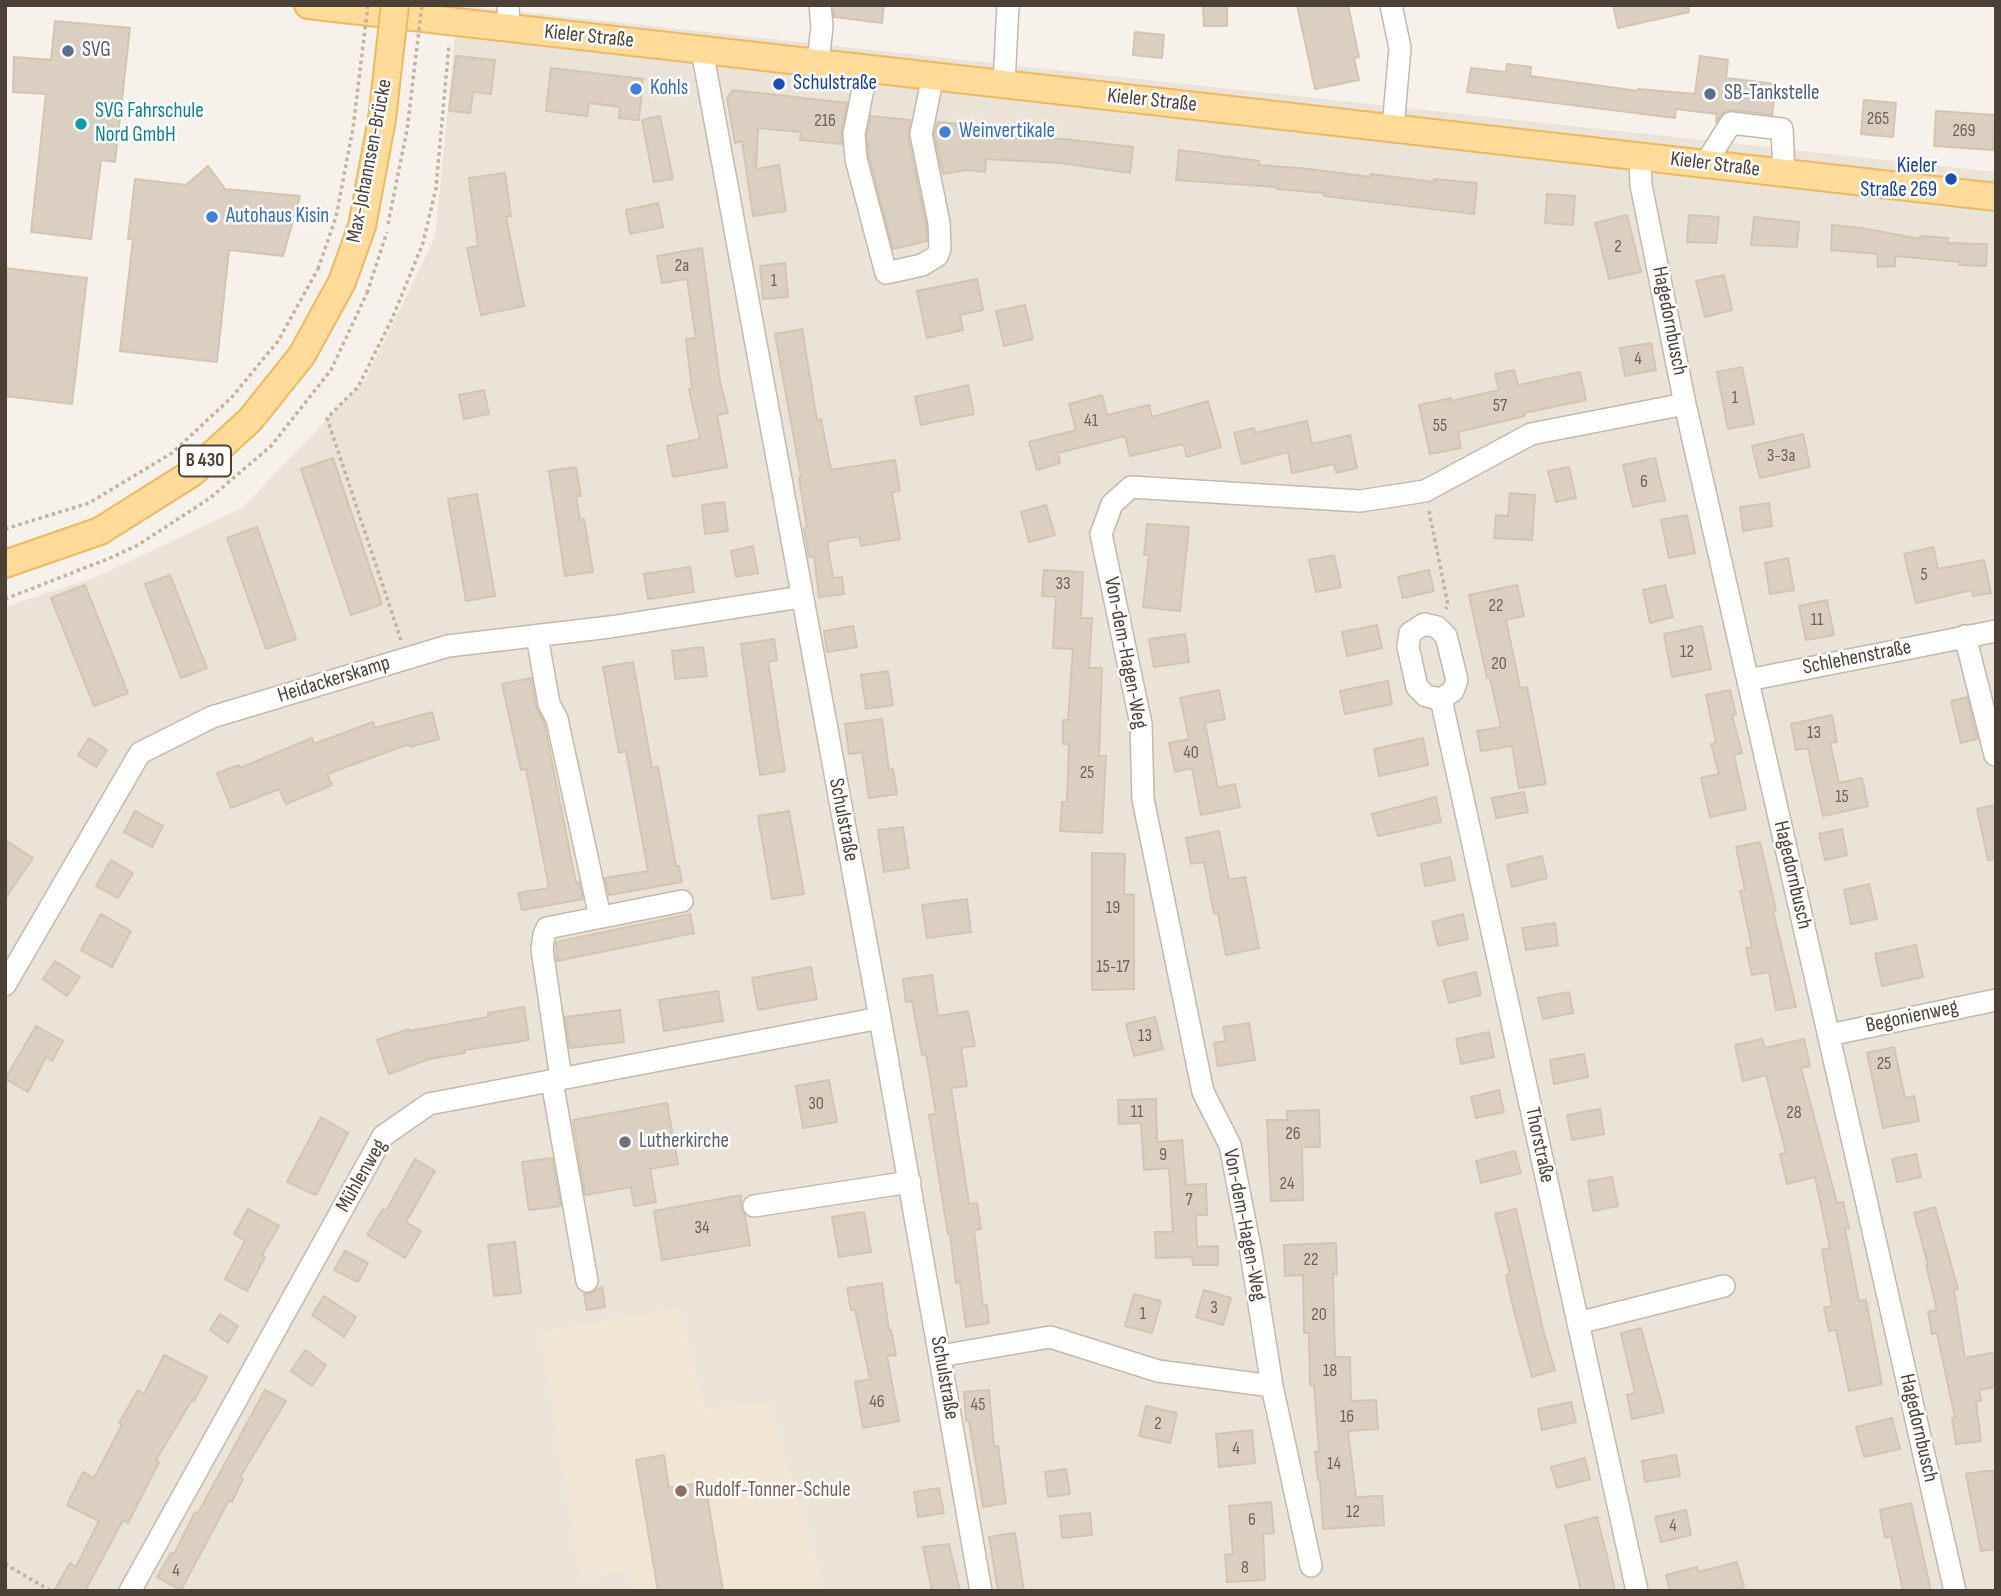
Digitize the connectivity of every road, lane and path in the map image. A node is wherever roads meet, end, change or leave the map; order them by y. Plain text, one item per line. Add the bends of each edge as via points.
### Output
1 (308, 5) edge
2 (368, 5) edge
3 (395, 5) edge
4 (820, 5) edge
5 (1008, 5) edge
6 (1391, 5) edge
7 (508, 16) edge
8 (451, 21) junction
9 (702, 50) junction
10 (818, 63) junction
11 (867, 69) junction
12 (933, 76) junction
13 (1004, 84) junction
14 (1393, 128) junction
15 (1640, 157) junction
16 (1705, 164) junction
17 (1784, 173) junction
18 (1996, 197) edge
19 (1685, 404) junction
20 (1425, 491) junction
21 (5, 529) edge
22 (5, 564) edge
23 (801, 597) junction
24 (1437, 627) junction
25 (1996, 631) edge
26 (537, 636) junction
27 (1965, 636) junction
28 (407, 658) junction
29 (1748, 680) junction
30 (1441, 699) junction
31 (1995, 755) edge
32 (682, 901) dead end
33 (600, 917) junction
34 (5, 985) edge
35 (1996, 1000) edge
36 (880, 1018) junction
37 (1829, 1035) junction
38 (556, 1080) junction
39 (910, 1182) junction
40 (754, 1206) dead end
41 (587, 1281) dead end
42 (1724, 1286) dead end
43 (1578, 1323) junction
44 (940, 1356) junction
45 (1272, 1386) junction
46 (5, 1564) edge
47 (1311, 1566) dead end
48 (51, 1591) edge
49 (130, 1591) edge
50 (981, 1591) edge
51 (1637, 1591) edge
52 (1955, 1591) edge

1 - 8 main road, Kieler Straße
2 - 21 path, bridge via 353,128 336,216 318,269 278,341 232,397 172,453 89,503
3 - 22 main road, Max-Johannsen-Brücke / B 430, bridge via 365,213 342,282 302,355 250,420 192,473 100,531
4 - 10 street
5 - 13 street
6 - 14 street via 1400,48
7 - 8 main road, Kieler Straße
7 - 9 main road, Kieler Straße
8 - 28 path via 436,188 423,243 358,387 327,418
9 - 10 main road, Kieler Straße
9 - 23 street, Schulstraße
10 - 11 main road, Kieler Straße
11 - 12 main road, Kieler Straße
11 - 12 street via 854,134 856,159 886,273 922,265 940,249 942,239 921,134
12 - 13 main road, Kieler Straße
13 - 14 main road, Kieler Straße
14 - 15 main road, Kieler Straße
15 - 16 main road, Kieler Straße
15 - 19 street, Hagedornbusch via 1641,185
16 - 17 main road, Kieler Straße
16 - 17 street via 1731,123 1782,129
17 - 18 main road, Kieler Straße
19 - 20 street, Von-dem-Hagen-Weg via 1531,434
19 - 29 street, Hagedornbusch
20 - 24 path via 1448,606
20 - 45 street, Von-dem-Hagen-Weg via 1360,501 1131,487 1112,505 1101,534 1141,724 1143,799 1203,1092 1230,1145
23 - 26 street, Heidackerskamp
23 - 36 street, Schulstraße
24 - 30 street via 1446,636 1457,680 1453,691
24 - 30 street via 1424,624 1410,633 1408,647 1418,687 1426,696
25 - 27 street, Schlehenstraße
26 - 28 street, Heidackerskamp via 448,646
26 - 33 street
27 - 29 street, Schlehenstraße
27 - 31 street
28 - 34 street, Heidackerskamp via 212,717 140,754
29 - 37 street, Hagedornbusch
30 - 43 street, Thorstraße
32 - 33 street
33 - 38 street via 547,928 544,934
35 - 37 street, Begonienweg
36 - 38 street, Mühlenweg
36 - 39 street, Schulstraße
37 - 52 street, Hagedornbusch
38 - 41 street
38 - 49 street, Mühlenweg via 429,1104 383,1136
39 - 40 street
39 - 44 street, Schulstraße
42 - 43 street
43 - 51 street, Thorstraße
44 - 45 street via 1049,1338 1158,1371
44 - 50 street, Schulstraße
45 - 47 street, Von-dem-Hagen-Weg
46 - 48 path

